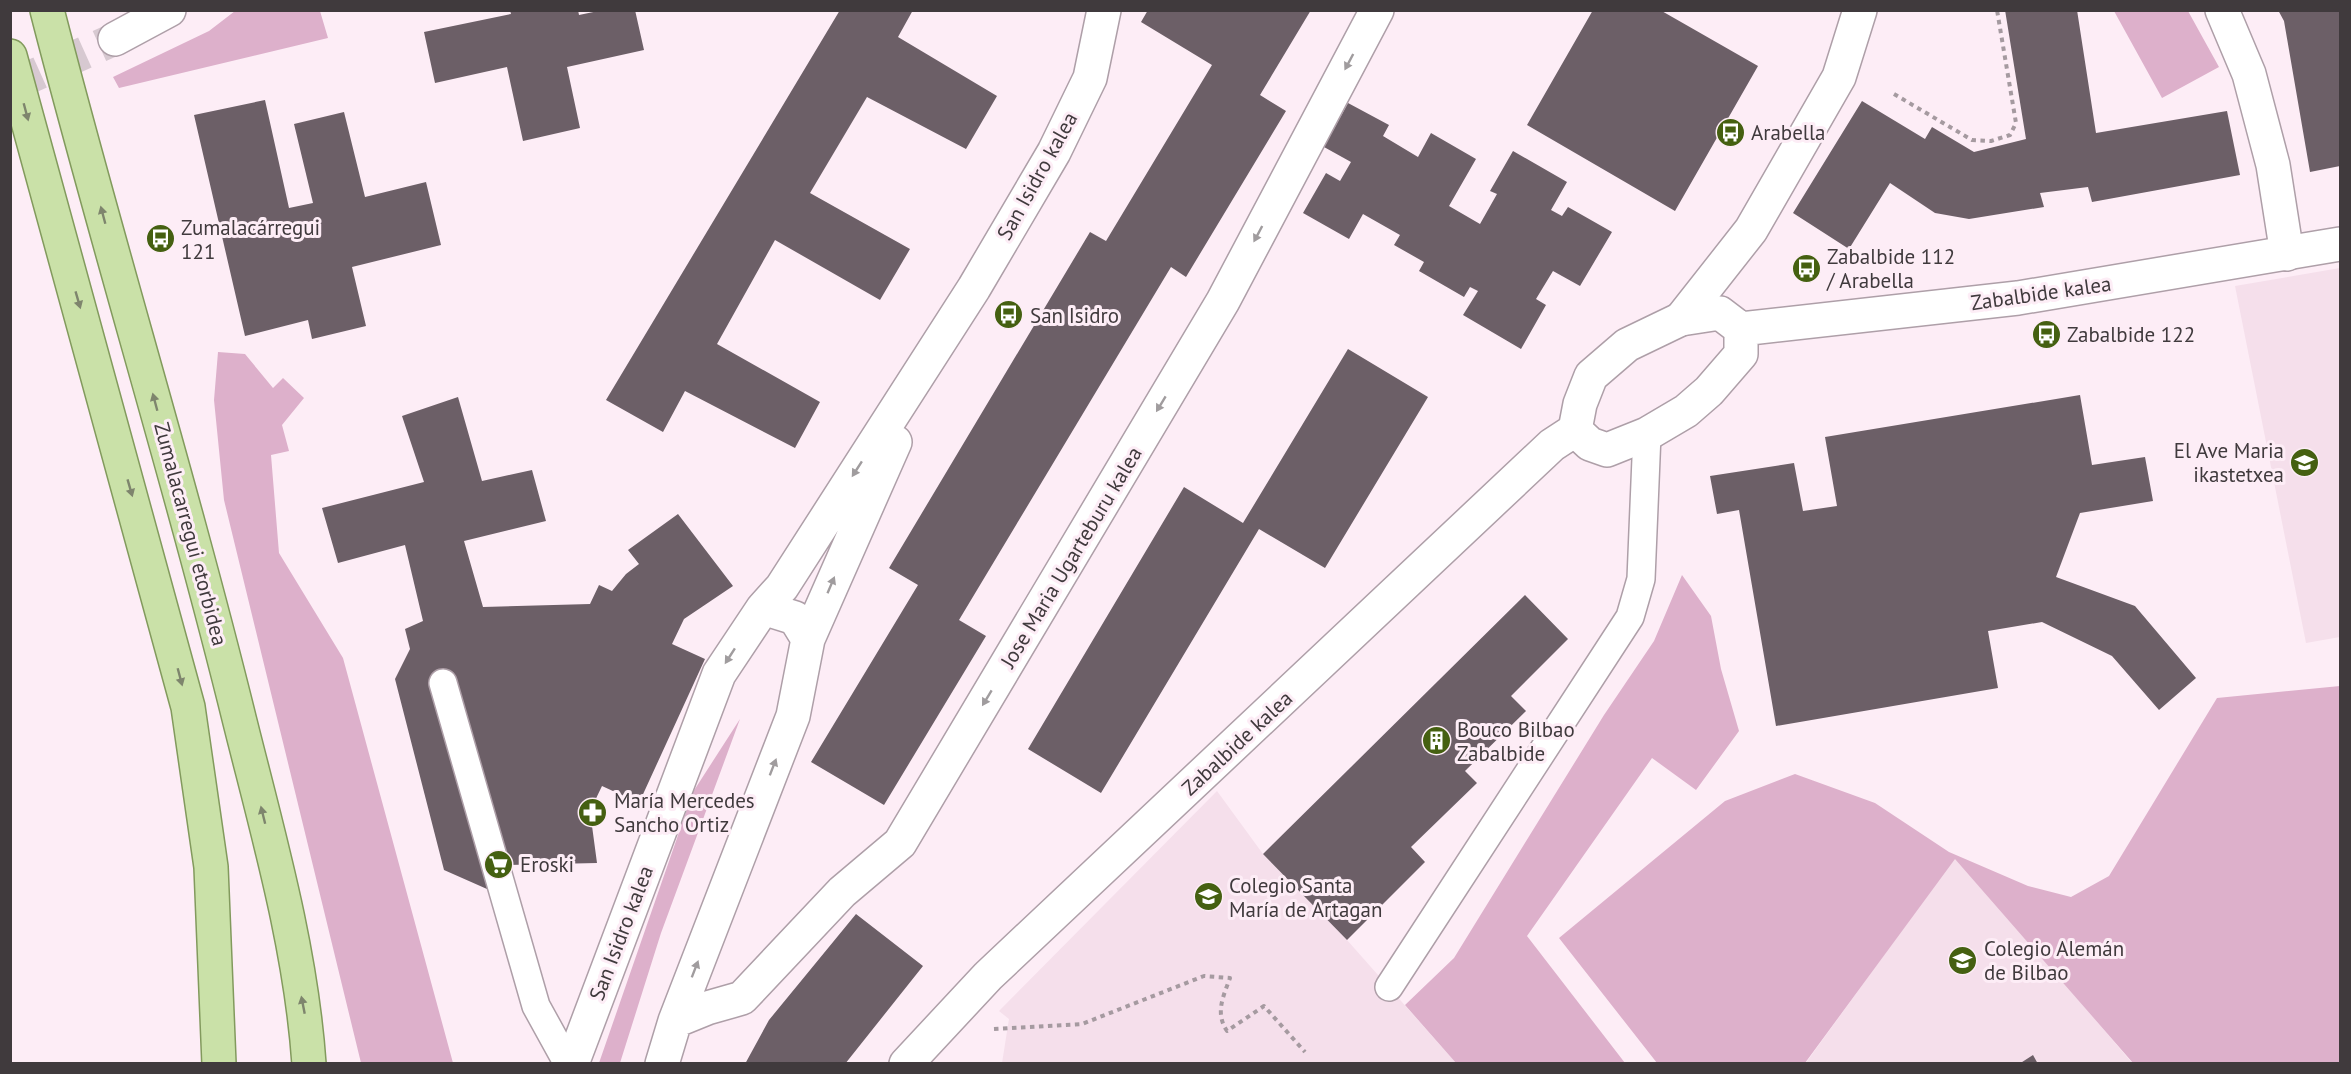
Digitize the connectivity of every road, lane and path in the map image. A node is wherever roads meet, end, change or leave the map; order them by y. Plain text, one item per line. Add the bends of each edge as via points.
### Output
1 (47, 10) edge
2 (169, 10) edge
3 (1104, 10) edge
4 (1377, 10) edge
5 (1860, 10) edge
6 (1997, 10) edge
7 (2222, 10) edge
8 (115, 39) tunnel mouth
9 (12, 70) edge
10 (1894, 94) dead end
11 (2340, 244) edge
12 (2287, 254) junction
13 (1680, 319) junction
14 (1741, 329) junction
15 (946, 332) junction
16 (1575, 430) junction
17 (1647, 434) junction
18 (763, 608) junction
19 (808, 639) junction
20 (443, 683) dead end
21 (1389, 987) dead end
22 (675, 1021) junction
23 (1007, 1030) dead end
24 (1305, 1052) dead end
25 (219, 1064) edge
26 (309, 1064) edge
27 (570, 1064) edge
28 (662, 1064) edge
29 (906, 1064) edge

26 -> 1 main road, Zumalacarregui etorbidea via 301,993 234,697
2 - 8 street
3 - 15 street, San Isidro kalea via 1090,78 1064,131
4 -> 22 street, Jose Maria Ugarteburu kalea via 1222,301 900,843 842,892 742,998
5 - 13 street via 1839,77 1751,230
6 - 10 path via 2016,123 2010,135 1991,141 1972,140
7 - 12 street via 2249,74 2267,142
9 -> 25 main road via 188,707 211,867
11 - 12 street, Zabalbide kalea
12 - 14 street, Zabalbide kalea via 2018,298
13 - 14 street via 1720,313
13 - 16 street via 1627,345 1591,376
14 - 17 street via 1741,354 1724,376 1686,411
15 -> 18 street, San Isidro kalea via 782,587
19 -> 15 street, San Isidro kalea
16 - 17 street via 1590,444 1607,450
16 - 29 street, Zabalbide kalea via 1552,445 1006,960
17 - 21 lane via 1641,579 1630,617
18 - 19 street via 795,618
18 -> 27 street, San Isidro kalea via 719,674
22 -> 19 street, San Isidro kalea via 793,716
20 - 27 lane via 536,1006
22 - 28 street, San Isidro kalea
23 - 24 path via 1082,1024 1204,976 1221,976 1230,978 1220,1004 1227,1031 1264,1006

